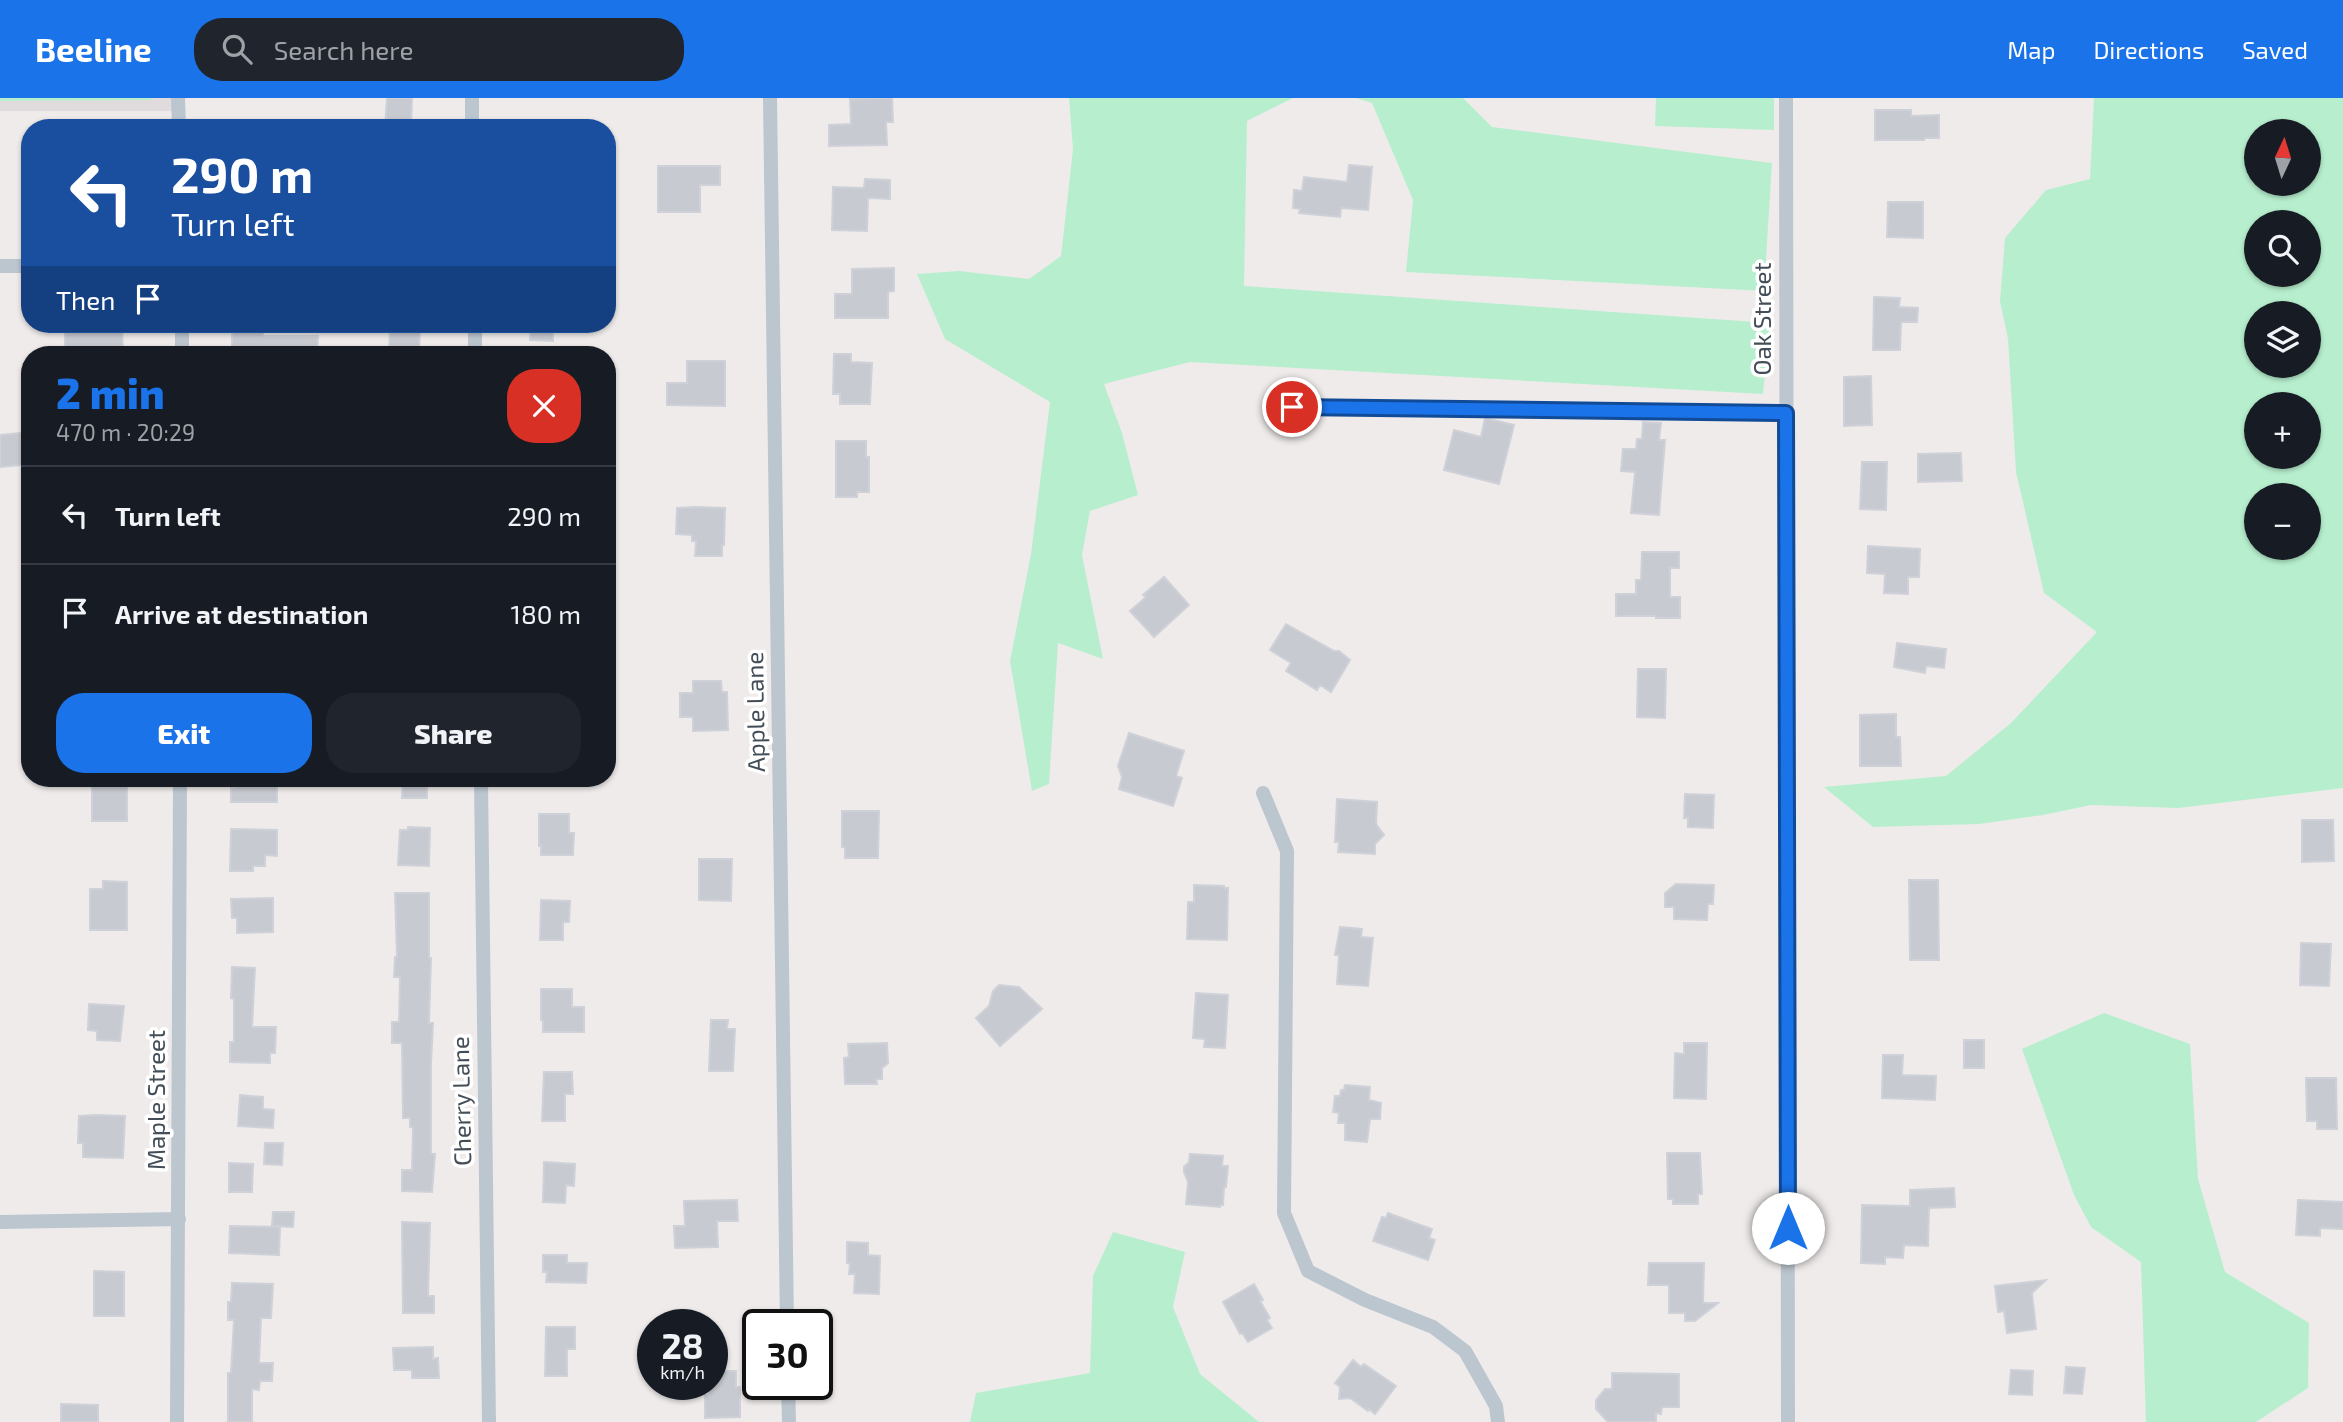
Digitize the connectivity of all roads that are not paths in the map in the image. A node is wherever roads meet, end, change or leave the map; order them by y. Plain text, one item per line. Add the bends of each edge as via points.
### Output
1 (178, 98) edge
2 (472, 98) edge
3 (770, 98) edge
4 (1786, 98) edge
5 (179, 119) edge
6 (472, 119) edge
7 (0, 266) edge
8 (21, 266) edge
9 (1292, 407) dead end
10 (1786, 413) junction
11 (180, 787) edge
12 (481, 787) edge
13 (1263, 793) dead end
14 (179, 1219) junction
15 (0, 1222) edge
16 (787, 1309) edge
17 (788, 1400) edge
18 (177, 1422) edge
19 (489, 1422) edge
20 (789, 1422) edge
21 (1498, 1422) edge
22 (1788, 1422) edge

1 - 5 street
2 - 6 street
3 - 16 street, Apple Lane
4 - 10 street, Oak Street
7 - 8 street
9 - 10 lane
10 - 22 street, Oak Street
11 - 14 street, Maple Street
12 - 19 street, Cherry Lane
13 - 21 street via 1287,851 1284,1213 1308,1271 1433,1327 1465,1351 1496,1406
14 - 15 street
14 - 18 street, Maple Street
17 - 20 street

